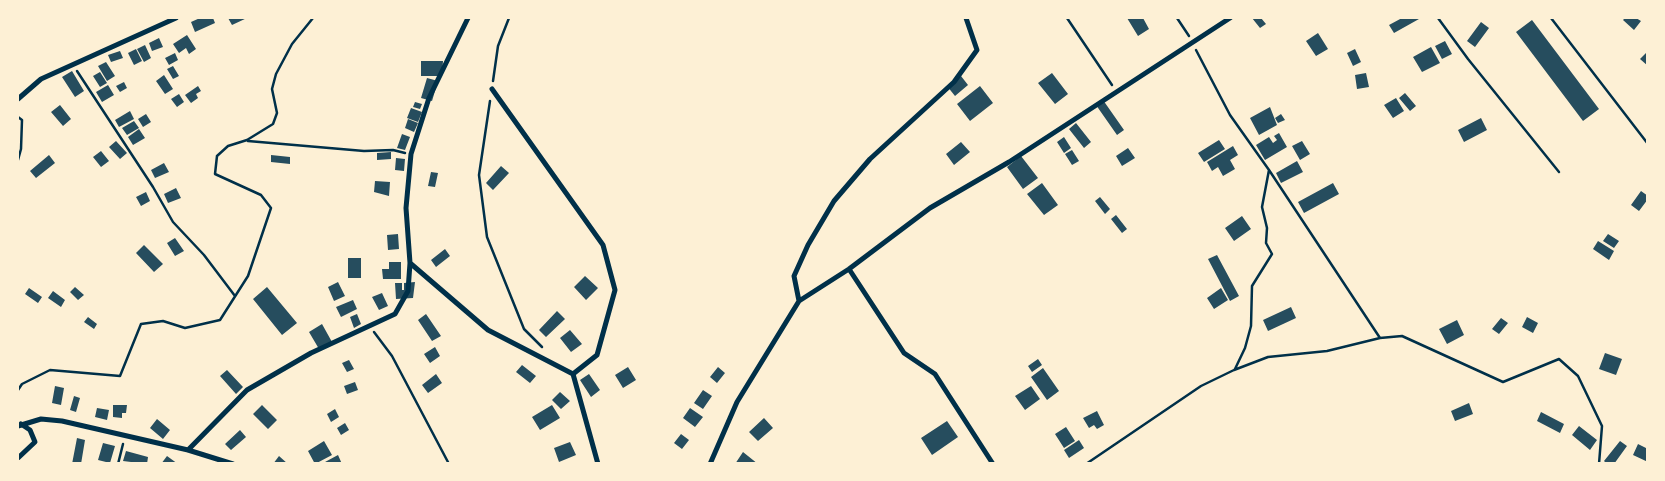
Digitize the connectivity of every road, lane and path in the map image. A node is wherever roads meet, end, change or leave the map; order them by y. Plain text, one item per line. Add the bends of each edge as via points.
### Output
1 (176, 18) edge
2 (313, 18) edge
3 (468, 18) edge
4 (509, 18) edge
5 (966, 18) edge
6 (1067, 18) edge
7 (1178, 18) edge
8 (1230, 18) edge
9 (1438, 18) edge
10 (1551, 18) edge
11 (1192, 42) junction
12 (72, 64) junction
13 (492, 89) junction
14 (1117, 92) junction
15 (18, 98) edge
16 (18, 118) edge
17 (246, 140) junction
18 (1648, 144) edge
19 (411, 154) junction
20 (18, 160) edge
21 (1269, 170) junction
22 (1559, 172) dead end
23 (410, 263) junction
24 (849, 269) junction
25 (236, 296) junction
26 (799, 301) junction
27 (370, 327) junction
28 (1380, 338) junction
29 (546, 351) dead end
30 (1234, 370) junction
31 (573, 374) junction
32 (18, 390) edge
33 (19, 425) edge
34 (126, 436) junction
35 (188, 450) junction
36 (18, 458) edge
37 (118, 464) edge
38 (233, 464) edge
39 (449, 464) edge
40 (598, 464) edge
41 (710, 464) edge
42 (993, 464) edge
43 (1086, 464) edge
44 (1599, 464) edge

1 - 12 street
2 - 17 path via 292,44 276,74 272,89 277,113 273,124
3 - 19 street via 429,98
4 - 13 path via 498,46
5 - 26 street via 977,50 954,82 870,159 834,200 794,276
6 - 14 path
7 - 11 path
8 - 11 street
9 - 22 path
10 - 18 path
11 - 14 street
11 - 21 path via 1230,115
12 - 15 street via 41,79
12 - 25 path via 173,222 204,254
13 - 29 path via 479,175 487,237 524,329
13 - 31 street via 602,245 613,281 615,290 597,355
14 - 24 street via 1009,162 930,208
16 - 20 path via 22,120
17 - 19 path
17 - 25 path via 228,146 217,156 215,174 260,195 271,208 248,276
19 - 23 street via 406,208
21 - 28 path
21 - 30 path via 1262,207 1267,228 1266,243 1272,254 1252,286 1251,326 1246,348
23 - 27 street via 408,291 395,314
23 - 31 street via 488,330
24 - 26 street
24 - 42 street via 904,353 935,374
25 - 32 path via 220,320 185,328 163,321 141,324 120,376 50,370 22,384
26 - 41 street via 737,402
27 - 35 street via 311,353 247,390
27 - 39 path via 392,356
28 - 30 path via 1327,351 1268,357
28 - 44 path via 1402,336 1503,382 1559,359 1578,376 1602,426
30 - 43 path via 1201,386
31 - 40 street
33 - 34 street via 41,419 62,421
33 - 36 street via 30,430 35,442
34 - 35 street
34 - 37 path
35 - 38 street

